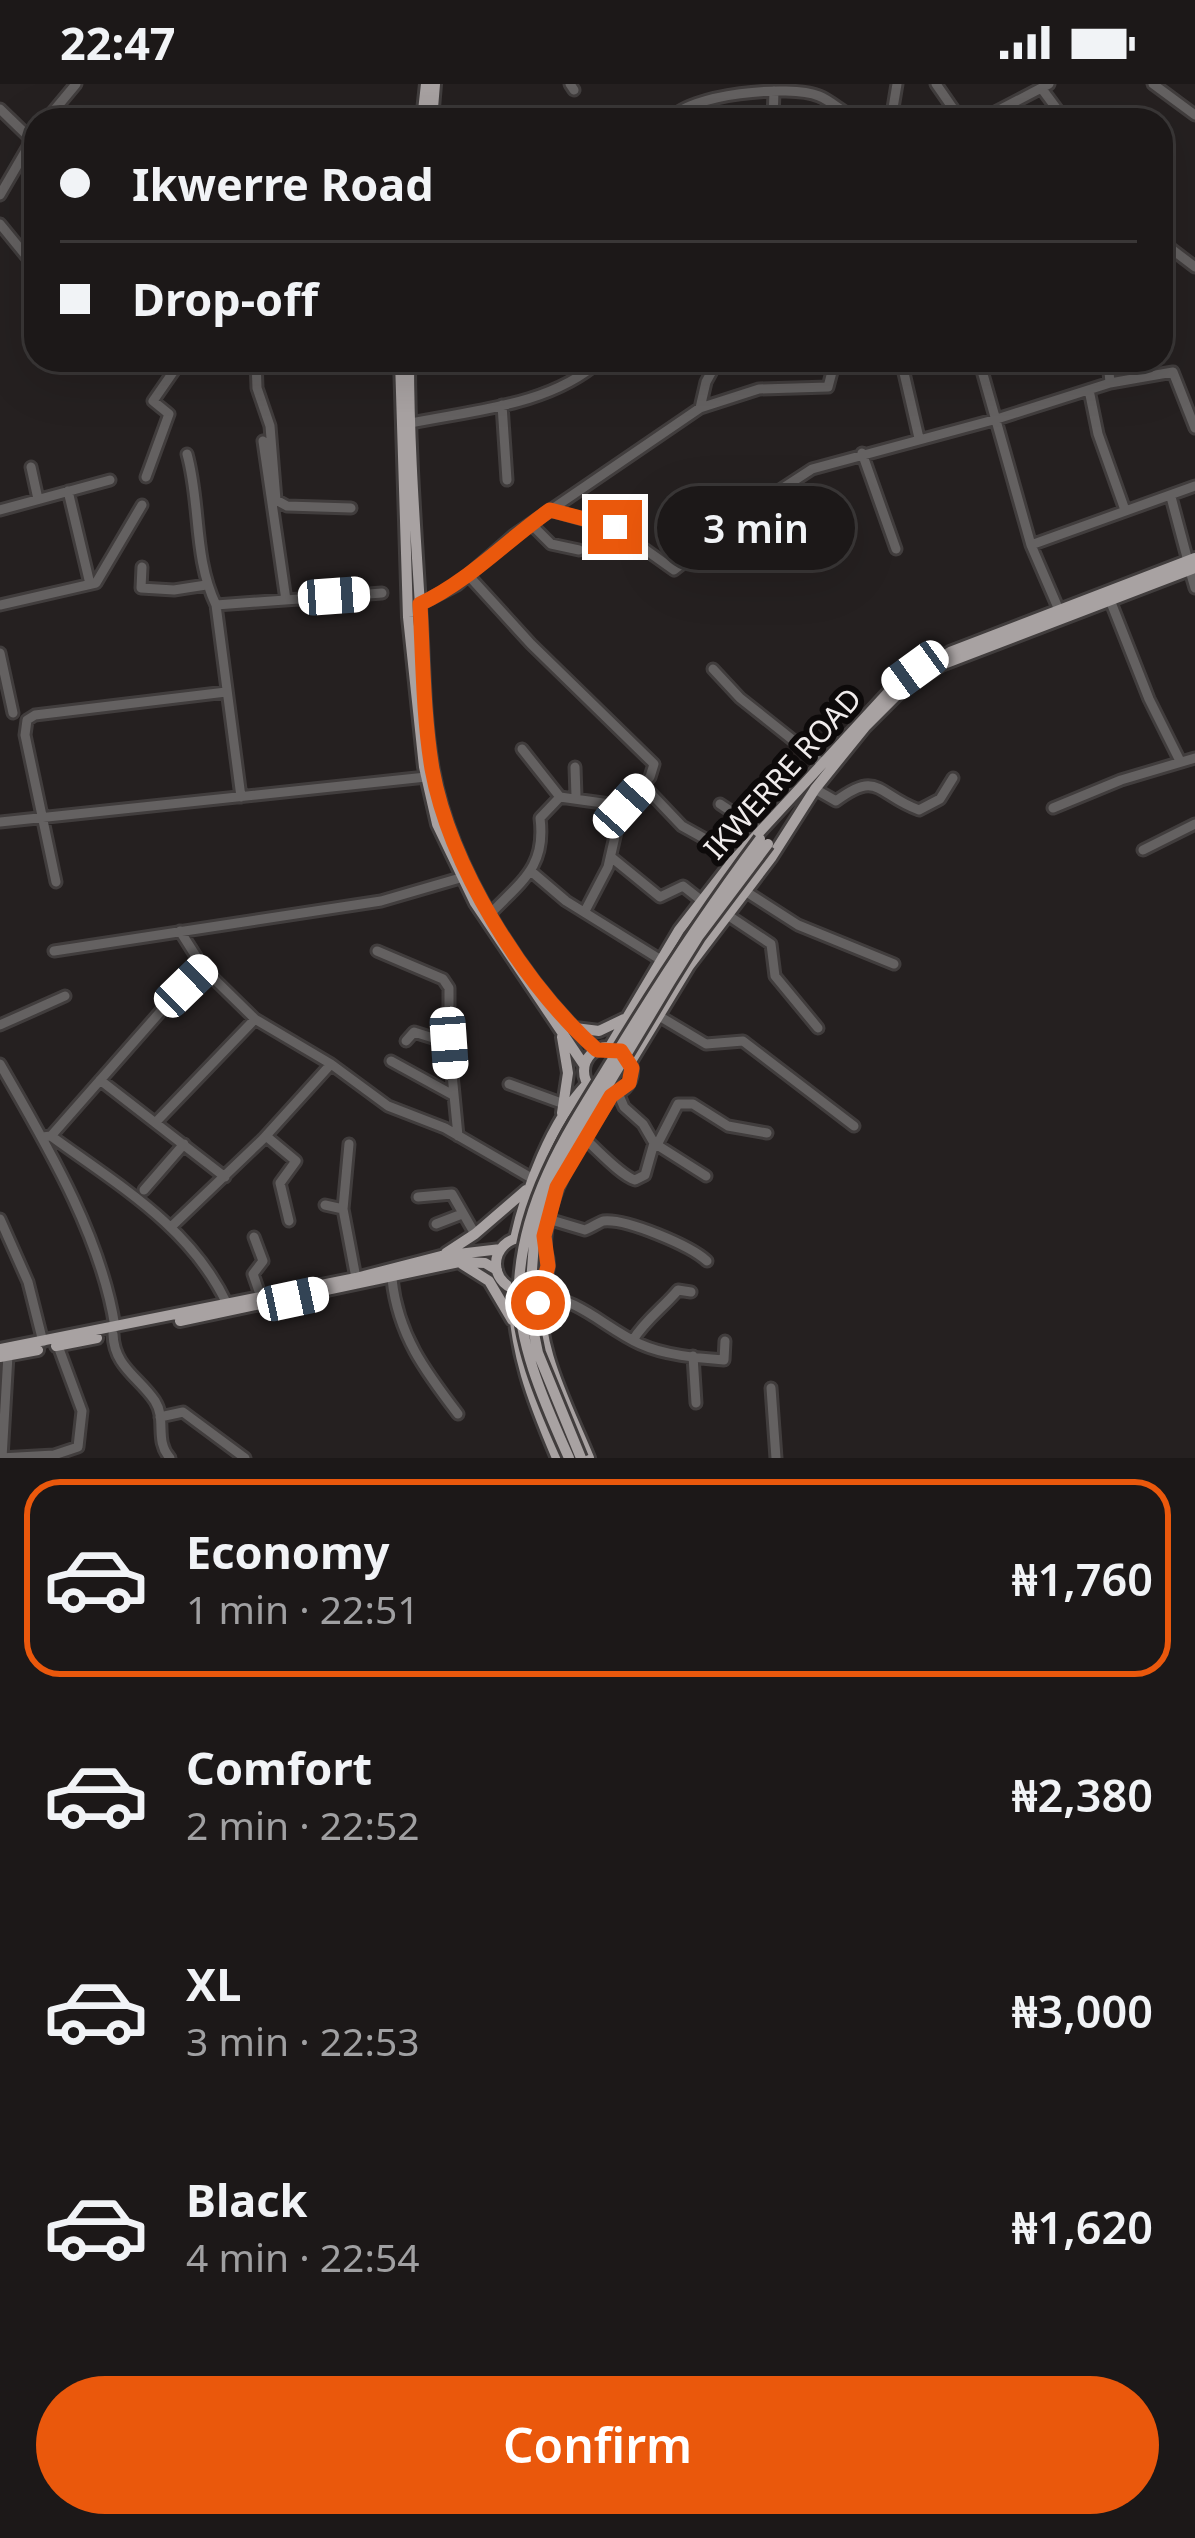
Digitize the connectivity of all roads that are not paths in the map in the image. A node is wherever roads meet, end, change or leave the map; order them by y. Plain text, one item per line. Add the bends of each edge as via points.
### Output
1 (76, 84) edge
2 (1153, 84) edge
3 (1043, 86) edge
4 (774, 91) junction
5 (56, 108) edge
6 (680, 108) edge
7 (773, 108) edge
8 (840, 108) edge
9 (1002, 108) edge
10 (0, 109) edge
11 (1195, 116) edge
12 (24, 129) edge
13 (24, 152) edge
14 (0, 195) edge
15 (0, 224) edge
16 (24, 253) edge
17 (170, 372) edge
18 (256, 372) edge
19 (400, 372) edge
20 (409, 372) edge
21 (588, 372) edge
22 (711, 372) edge
23 (832, 372) edge
24 (904, 372) edge
25 (983, 372) edge
26 (1109, 372) edge
27 (1152, 374) joint
28 (1110, 383) junction
29 (1195, 388) edge
30 (1089, 390) junction
31 (1183, 392) junction
32 (502, 405) junction
33 (700, 409) junction
34 (997, 419) junction
35 (410, 423) junction
36 (1195, 428) edge
37 (919, 438) junction
38 (263, 441) dead end
39 (862, 452) junction
40 (187, 454) dead end
41 (31, 467) dead end
42 (146, 477) dead end
43 (110, 480) dead end
44 (507, 480) dead end
45 (1195, 486) edge
46 (68, 491) junction
47 (1171, 497) junction
48 (38, 499) junction
49 (142, 505) dead end
50 (351, 508) dead end
51 (0, 510) edge
52 (550, 510) junction
53 (1125, 510) junction
54 (531, 524) junction
55 (1031, 545) junction
56 (896, 549) dead end
57 (579, 550) dead end
58 (1192, 564) edge
59 (142, 567) dead end
60 (469, 576) junction
61 (90, 584) junction
62 (206, 585) junction
63 (1195, 588) edge
64 (382, 593) dead end
65 (286, 600) junction
66 (1110, 600) junction
67 (420, 604) junction
68 (0, 605) edge
69 (216, 605) junction
70 (1059, 610) junction
71 (0, 653) edge
72 (713, 669) dead end
73 (226, 692) junction
74 (13, 713) dead end
75 (522, 748) dead end
76 (1195, 759) edge
77 (1180, 761) junction
78 (823, 764) junction
79 (575, 767) dead end
80 (426, 777) junction
81 (953, 778) dead end
82 (644, 785) junction
83 (814, 789) junction
84 (242, 796) junction
85 (576, 796) junction
86 (560, 797) junction
87 (721, 805) dead end
88 (624, 806) junction
89 (1053, 808) dead end
90 (797, 815) junction
91 (41, 817) junction
92 (0, 823) edge
93 (1195, 824) edge
94 (762, 837) junction
95 (1143, 850) dead end
96 (611, 857) junction
97 (732, 862) junction
98 (532, 872) junction
99 (464, 877) junction
100 (56, 882) dead end
101 (745, 890) junction
102 (703, 901) junction
103 (585, 911) junction
104 (491, 913) junction
105 (726, 914) junction
106 (180, 931) junction
107 (54, 951) dead end
108 (377, 951) dead end
109 (661, 960) junction
110 (894, 964) dead end
111 (203, 969) junction
112 (64, 996) dead end
113 (629, 1015) junction
114 (659, 1016) junction
115 (255, 1018) junction
116 (0, 1025) edge
117 (565, 1028) junction
118 (818, 1028) dead end
119 (406, 1041) dead end
120 (449, 1043) junction
121 (603, 1049) junction
122 (391, 1061) dead end
123 (630, 1063) junction
124 (0, 1064) edge
125 (331, 1064) junction
126 (584, 1065) junction
127 (100, 1080) junction
128 (508, 1084) dead end
129 (587, 1084) junction
130 (452, 1095) junction
131 (615, 1095) junction
132 (564, 1104) junction
133 (156, 1122) junction
134 (643, 1124) junction
135 (854, 1126) dead end
136 (556, 1133) junction
137 (663, 1133) junction
138 (767, 1133) dead end
139 (46, 1136) junction
140 (266, 1136) junction
141 (458, 1136) junction
142 (584, 1138) junction
143 (184, 1144) junction
144 (349, 1144) dead end
145 (656, 1144) junction
146 (706, 1176) dead end
147 (225, 1177) junction
148 (530, 1184) junction
149 (144, 1190) dead end
150 (418, 1197) dead end
151 (325, 1205) dead end
152 (343, 1208) junction
153 (463, 1214) junction
154 (0, 1219) edge
155 (548, 1219) junction
156 (289, 1221) dead end
157 (436, 1224) dead end
158 (172, 1226) junction
159 (475, 1234) junction
160 (254, 1237) dead end
161 (515, 1239) junction
162 (501, 1249) junction
163 (544, 1252) junction
164 (441, 1256) junction
165 (707, 1261) dead end
166 (459, 1262) junction
167 (497, 1270) junction
168 (356, 1278) junction
169 (392, 1279) junction
170 (512, 1288) junction
171 (540, 1288) junction
172 (692, 1292) dead end
173 (261, 1297) junction
174 (227, 1304) junction
175 (514, 1324) junction
176 (114, 1331) junction
177 (633, 1340) junction
178 (725, 1341) dead end
179 (43, 1342) junction
180 (58, 1346) junction
181 (3, 1354) edge
182 (693, 1356) junction
183 (772, 1388) dead end
184 (696, 1403) dead end
185 (458, 1414) dead end
186 (160, 1417) junction
187 (558, 1457) edge
188 (1, 1458) edge
189 (170, 1458) edge
190 (244, 1458) edge
191 (585, 1458) edge
192 (776, 1458) edge

1 - 5 street
2 - 11 street
3 - 9 street
4 - 6 street
4 - 7 street
4 - 8 street via 818,95
10 - 12 street
13 - 14 street
15 - 16 street
17 - 42 street via 153,401 169,414
18 - 50 street via 276,500
19 - 80 main road via 408,617
20 - 35 main road
21 - 32 street
22 - 33 street
23 - 33 street via 828,387 759,389
24 - 37 street
25 - 34 street
26 - 28 street
27 - 28 street
27 - 31 street via 1176,374
28 - 30 street
29 - 31 street
30 - 34 street
30 - 53 street
31 - 36 street
32 - 35 street
32 - 44 street
33 - 52 street
34 - 37 street
34 - 55 street
35 - 67 main road
37 - 39 street
38 - 65 street
39 - 52 street via 778,489 674,570 615,527
39 - 56 street
40 - 62 street
41 - 48 street
43 - 46 street
45 - 47 street
46 - 48 street
46 - 61 street
47 - 53 street
47 - 58 street
48 - 51 street
49 - 61 street
52 - 54 street
53 - 55 street
54 - 57 street via 551,544
54 - 60 street
55 - 70 street
58 - 63 street
58 - 66 main road, IKWERRE ROAD
58 - 70 main road, IKWERRE ROAD
59 - 62 street via 141,587
60 - 67 street
60 - 82 street via 651,759
61 - 68 street
62 - 69 street
64 - 65 street
65 - 69 street
66 - 77 street
66 - 83 main road, IKWERRE ROAD via 928,673 880,710
67 - 99 main road via 433,770
69 - 73 street
70 - 78 main road, IKWERRE ROAD via 915,670
71 - 74 street
72 - 78 street
73 - 84 street
73 - 91 street via 27,720
75 - 86 street
76 - 77 street
77 - 89 street
78 - 94 main road, IKWERRE ROAD
79 - 85 street
80 - 84 street
80 - 99 main road via 437,824
81 - 83 street via 940,799 919,810 868,783 836,801
82 - 88 street
82 - 97 street
83 - 90 main road, IKWERRE ROAD
84 - 91 street
85 - 86 street
85 - 88 street
86 - 98 street via 539,818 543,844
87 - 94 street
88 - 96 street
90 - 94 main road
90 - 101 main road, IKWERRE ROAD
91 - 92 street
91 - 100 street
93 - 95 street
94 - 97 main road, IKWERRE ROAD
94 - 187 main road, bridge via 700,918 540,1185 527,1226 520,1307
94 - 191 main road, bridge via 551,1180 535,1230 529,1309 538,1353
96 - 102 street via 660,897 680,886
96 - 103 street
97 - 102 main road, IKWERRE ROAD
98 - 103 street
98 - 104 street
99 - 104 main road
99 - 106 street via 381,901
99 - 117 main road
101 - 105 main road, IKWERRE ROAD
101 - 110 street via 798,925
102 - 109 main road, IKWERRE ROAD
103 - 109 street
104 - 117 main road
105 - 114 main road, IKWERRE ROAD
105 - 118 street via 771,944 775,976
106 - 107 street
106 - 111 street
108 - 120 street via 447,983
109 - 113 main road, IKWERRE ROAD
111 - 115 street
111 - 127 street
112 - 116 street
113 - 117 main road via 599,1031
113 - 121 main road, IKWERRE ROAD
114 - 123 main road, IKWERRE ROAD
114 - 135 street via 706,1044 743,1041
115 - 125 street
115 - 133 street
117 - 121 main road
117 - 126 main road
117 - 132 main road
119 - 120 street via 414,1032
120 - 130 street
121 - 123 main road via 621,1051
121 - 126 main road
122 - 130 street
123 - 131 main road via 629,1083
124 - 139 street
125 - 140 street
125 - 141 street via 388,1106
126 - 129 main road
127 - 133 street
127 - 139 street
128 - 132 street
129 - 131 main road
129 - 136 main road
130 - 141 street
131 - 134 street
131 - 142 main road
132 - 136 main road
133 - 143 street
134 - 137 street
134 - 145 street
136 - 148 main road
137 - 138 street via 678,1104
137 - 145 street
139 - 158 street
139 - 176 street via 97,1250
140 - 147 street
140 - 156 street via 296,1161 280,1183
141 - 148 street
142 - 145 street via 635,1180 645,1175
142 - 155 main road
143 - 147 street
143 - 149 street
144 - 152 street
145 - 146 street
147 - 158 street
148 - 159 main road
148 - 161 main road
150 - 153 street via 450,1193
151 - 152 street
152 - 168 street
153 - 157 street
153 - 159 street
154 - 179 street
155 - 163 main road
155 - 165 street via 585,1230 603,1221 622,1225 687,1244
158 - 174 street
159 - 164 main road
160 - 173 street via 263,1261 253,1274
161 - 162 main road
161 - 163 main road
162 - 164 main road
162 - 167 main road
163 - 171 main road
164 - 168 main road
166 - 167 main road
166 - 169 main road
166 - 175 main road via 489,1281
167 - 170 main road
168 - 173 main road
169 - 176 main road
169 - 185 street via 412,1352
170 - 171 main road
170 - 175 main road
171 - 177 street
171 - 191 main road via 547,1353
172 - 177 street via 678,1290
173 - 174 main road
174 - 176 main road
175 - 187 main road via 528,1387
176 - 179 main road
176 - 180 main road
176 - 186 street via 118,1360
177 - 182 street
178 - 182 street via 724,1360
179 - 181 main road
180 - 181 main road
180 - 188 street via 82,1411 79,1447
181 - 188 street
182 - 184 street
183 - 192 street
186 - 189 street via 160,1446
186 - 190 street via 183,1412

